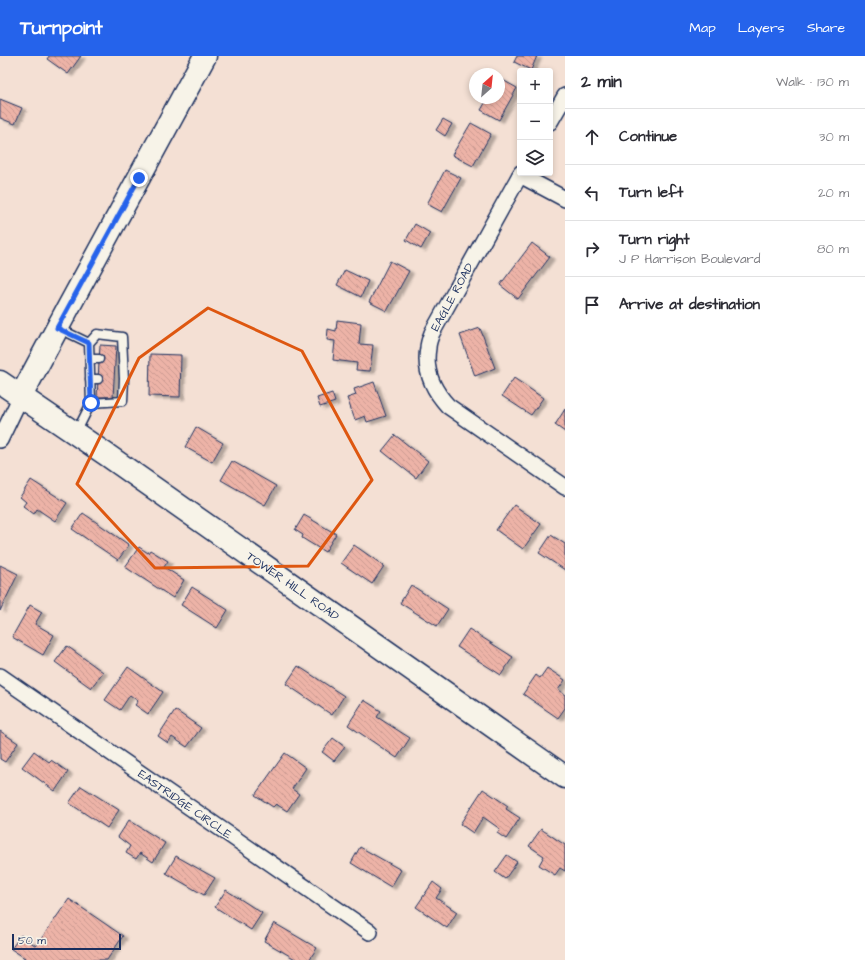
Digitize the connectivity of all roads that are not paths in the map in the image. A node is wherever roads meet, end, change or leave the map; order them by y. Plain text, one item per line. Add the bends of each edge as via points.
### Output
1 (205, 56) edge
2 (565, 96) edge
3 (553, 117) edge
4 (519, 176) edge
5 (523, 176) edge
6 (565, 200) edge
7 (57, 328) junction
8 (89, 343) junction
9 (90, 359) junction
10 (99, 359) dead end
11 (114, 379) dead end
12 (124, 379) junction
13 (0, 382) edge
14 (21, 396) junction
15 (91, 403) junction
16 (75, 434) junction
17 (0, 440) edge
18 (565, 487) edge
19 (0, 676) edge
20 (565, 778) edge
21 (370, 932) dead end

1 - 7 street
2 - 3 street
4 - 18 street, EAGLE ROAD via 432,333 427,361 433,385 439,397 448,406
5 - 6 street
7 - 8 lane
7 - 14 street
8 - 9 lane
8 - 12 lane via 97,334 122,337 119,360
9 - 10 lane
9 - 15 lane via 94,379
11 - 12 lane
12 - 15 lane via 124,402
13 - 14 street, TOWER HILL ROAD
14 - 16 street, TOWER HILL ROAD
14 - 17 street
15 - 16 lane
16 - 20 street, TOWER HILL ROAD
19 - 21 street, EASTRIDGE CIRCLE

